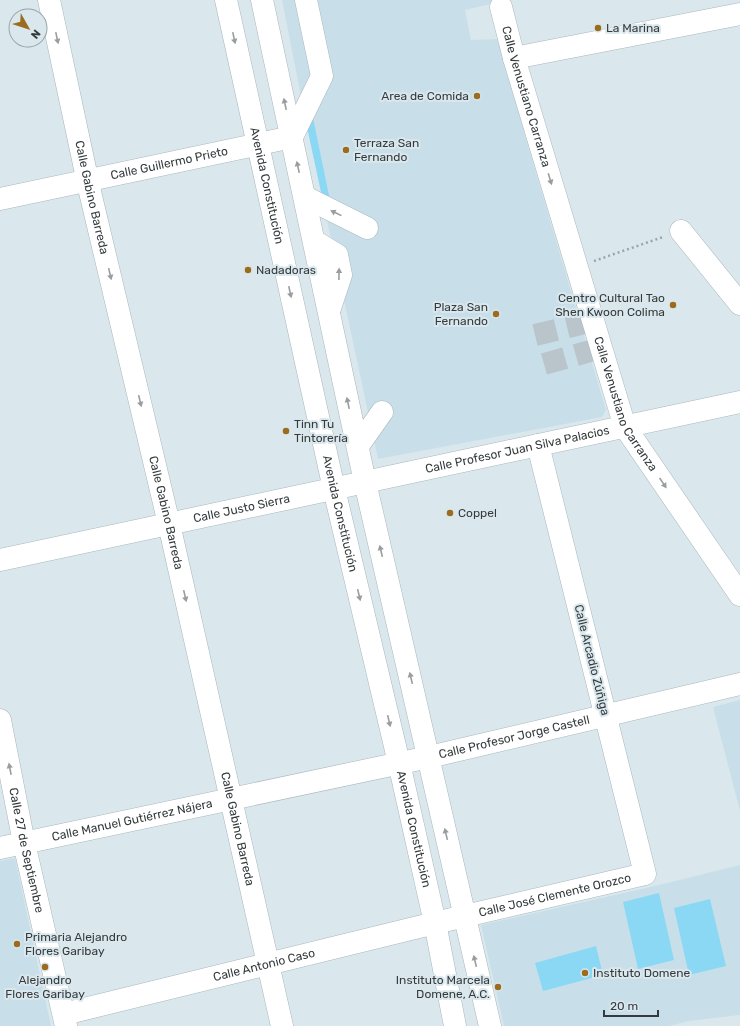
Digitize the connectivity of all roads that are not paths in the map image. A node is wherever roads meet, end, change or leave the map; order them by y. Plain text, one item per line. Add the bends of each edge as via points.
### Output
1 (49, 0) edge
2 (226, 0) edge
3 (262, 0) edge
4 (306, 0) edge
5 (501, 7) dead end
6 (740, 14) edge
7 (514, 58) junction
8 (277, 70) junction
9 (322, 76) junction
10 (292, 137) junction
11 (258, 145) junction
12 (87, 180) junction
13 (305, 197) junction
14 (0, 199) edge
15 (367, 228) dead end
16 (681, 231) road end
17 (740, 304) edge
18 (740, 402) edge
19 (382, 412) dead end
20 (625, 427) junction
21 (538, 445) junction
22 (358, 446) junction
23 (365, 482) junction
24 (334, 489) junction
25 (169, 524) junction
26 (0, 560) edge
27 (740, 595) edge
28 (740, 684) edge
29 (606, 715) junction
30 (0, 720) edge
31 (429, 757) junction
32 (399, 763) junction
33 (230, 799) junction
34 (24, 843) junction
35 (0, 848) edge
36 (645, 874) joint
37 (465, 916) junction
38 (435, 923) junction
39 (269, 964) junction
40 (65, 1020) edge
41 (282, 1026) edge
42 (455, 1026) edge
43 (490, 1026) edge

1 -> 12 street, Calle Gabino Barreda
2 -> 11 street, Avenida Constitución
3 - 8 street
4 - 9 street
5 - 7 street, Calle Venustiano Carranza
6 - 7 street
7 -> 20 street, Calle Venustiano Carranza
8 - 9 street via 294,87 310,85
10 -> 8 street
9 - 10 street
10 - 11 street, Calle Guillermo Prieto
13 -> 10 street
11 - 12 street, Calle Guillermo Prieto
11 -> 24 street, Avenida Constitución
12 - 14 street, Calle Guillermo Prieto
12 -> 25 street, Calle Gabino Barreda
15 -> 13 street
22 -> 13 street
16 - 17 street
18 - 20 street, Calle Profesor Juan Silva Palacios
19 - 22 street
20 - 21 street, Calle Profesor Juan Silva Palacios
20 -> 27 street, Calle Venustiano Carranza
21 - 23 street, Calle Profesor Juan Silva Palacios
21 - 29 street, Calle Arcadio Zúñiga
22 - 23 street
23 - 24 street, Calle Justo Sierra
31 -> 23 street
24 - 25 street, Calle Justo Sierra
24 -> 32 street, Avenida Constitución
25 - 26 street, Calle Justo Sierra
25 -> 33 street, Calle Gabino Barreda
28 - 29 street, Calle Profesor Jorge Castell
29 - 31 street, Calle Profesor Jorge Castell
29 - 36 street, Calle Arcadio Zúñiga
34 -> 30 street, Calle 27 de Septiembre
31 - 32 street, Calle Manuel Gutiérrez Nájera
37 -> 31 street
32 - 33 street, Calle Manuel Gutiérrez Nájera
32 - 38 street, Avenida Constitución
33 - 34 street, Calle Manuel Gutiérrez Nájera
33 - 39 street, Calle Gabino Barreda
34 - 35 street, Calle Manuel Gutiérrez Nájera
34 - 40 street, Calle 27 de Septiembre
36 - 37 street, Calle José Clemente Orozco
37 - 38 street, Calle Antonio Caso
43 -> 37 street
38 - 39 street, Calle Antonio Caso
38 - 42 street, Avenida Constitución
39 - 40 street, Calle Antonio Caso
39 - 41 street, Calle Gabino Barreda

